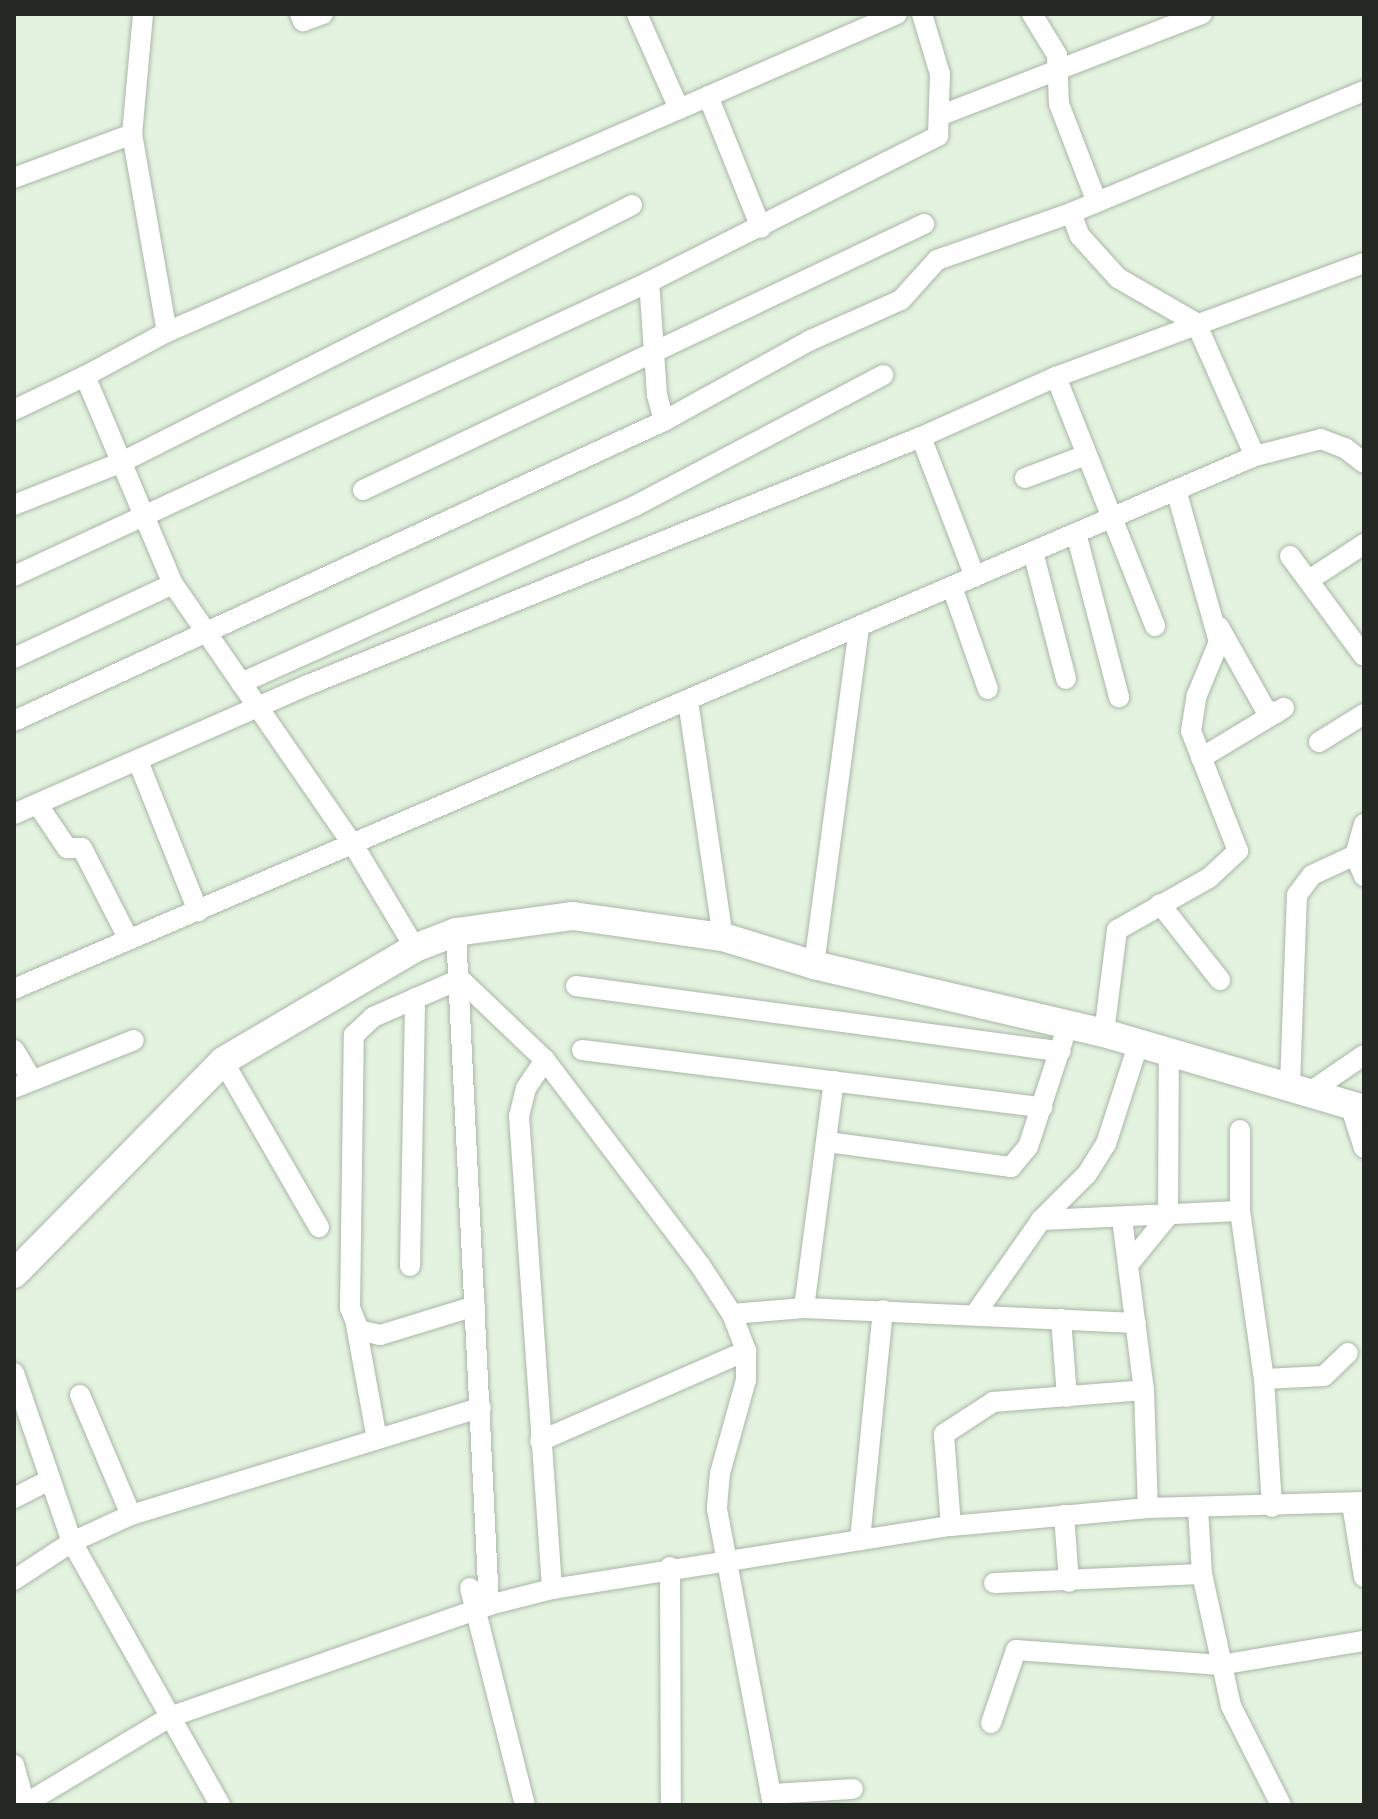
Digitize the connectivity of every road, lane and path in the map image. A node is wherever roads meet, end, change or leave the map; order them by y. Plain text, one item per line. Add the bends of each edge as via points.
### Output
1 (143, 14) edge
2 (300, 14) edge
3 (323, 14) edge
4 (637, 14) edge
5 (897, 14) edge
6 (922, 14) edge
7 (1032, 14) edge
8 (1202, 14) edge
9 (1060, 72) junction
10 (1364, 91) edge
11 (708, 96) junction
12 (679, 109) junction
13 (939, 116) junction
14 (132, 134) junction
15 (14, 177) edge
16 (1096, 200) junction
17 (632, 205) dead end
18 (1071, 213) junction
19 (924, 224) dead end
20 (761, 228) junction
21 (1364, 263) edge
22 (649, 282) junction
23 (1196, 323) junction
24 (167, 332) junction
25 (655, 354) junction
26 (883, 375) dead end
27 (85, 376) junction
28 (1056, 377) junction
29 (14, 410) edge
30 (664, 421) junction
31 (921, 437) junction
32 (1086, 455) junction
33 (1255, 456) junction
34 (122, 462) junction
35 (1364, 463) edge
36 (1025, 478) dead end
37 (363, 490) dead end
38 (1176, 490) junction
39 (14, 505) edge
40 (143, 515) junction
41 (1111, 518) junction
42 (1076, 533) junction
43 (1364, 544) edge
44 (1033, 552) junction
45 (1290, 556) dead end
46 (14, 576) edge
47 (975, 577) junction
48 (1309, 580) junction
49 (173, 584) junction
50 (952, 587) junction
51 (1215, 620) junction
52 (1155, 626) dead end
53 (859, 627) junction
54 (1356, 628) edge
55 (205, 630) junction
56 (1364, 656) edge
57 (14, 658) edge
58 (1066, 679) dead end
59 (241, 683) junction
60 (988, 689) dead end
61 (1119, 697) dead end
62 (688, 701) junction
63 (260, 709) junction
64 (1364, 714) edge
65 (14, 721) edge
66 (1319, 742) dead end
67 (1201, 758) junction
68 (138, 761) junction
69 (38, 805) junction
70 (14, 814) edge
71 (1364, 824) edge
72 (354, 846) junction
73 (1355, 855) junction
74 (1364, 876) edge
75 (1160, 904) junction
76 (198, 911) junction
77 (456, 932) junction
78 (723, 937) junction
79 (129, 940) junction
80 (415, 948) junction
81 (814, 965) junction
82 (460, 979) junction
83 (1220, 980) dead end
84 (576, 986) dead end
85 (14, 989) edge
86 (415, 998) junction
87 (1081, 1034) junction
88 (134, 1040) dead end
89 (1138, 1045) junction
90 (14, 1050) edge
91 (582, 1050) dead end
92 (1169, 1052) junction
93 (1364, 1055) edge
94 (545, 1060) junction
95 (223, 1061) junction
96 (834, 1081) junction
97 (23, 1084) edge
98 (1300, 1089) junction
99 (1042, 1107) junction
100 (1357, 1107) edge
101 (1240, 1130) dead end
102 (828, 1142) junction
103 (1364, 1148) edge
104 (1240, 1211) junction
105 (1168, 1216) junction
106 (1122, 1219) junction
107 (1041, 1220) junction
108 (319, 1227) dead end
109 (1128, 1265) junction
110 (410, 1266) dead end
111 (14, 1274) edge
112 (475, 1306) junction
113 (804, 1308) junction
114 (883, 1310) junction
115 (976, 1313) junction
116 (732, 1314) junction
117 (1061, 1319) junction
118 (1136, 1323) junction
119 (356, 1325) junction
120 (746, 1351) junction
121 (1348, 1353) dead end
122 (14, 1373) edge
123 (1264, 1379) junction
124 (1144, 1390) junction
125 (80, 1395) dead end
126 (1067, 1397) junction
127 (481, 1407) junction
128 (377, 1439) junction
129 (540, 1441) junction
130 (49, 1480) junction
131 (14, 1498) edge
132 (1358, 1503) edge
133 (1272, 1507) junction
134 (1148, 1508) junction
135 (1198, 1509) junction
136 (131, 1515) junction
137 (1064, 1515) junction
138 (951, 1526) junction
139 (860, 1540) junction
140 (72, 1542) junction
141 (725, 1558) junction
142 (670, 1567) junction
143 (1202, 1574) junction
144 (1364, 1577) edge
145 (14, 1580) edge
146 (1069, 1582) junction
147 (994, 1583) dead end
148 (470, 1588) dead end
149 (552, 1589) junction
150 (483, 1607) junction
151 (1364, 1641) edge
152 (1220, 1665) junction
153 (170, 1717) junction
154 (991, 1723) dead end
155 (14, 1765) edge
156 (853, 1789) dead end
157 (772, 1799) edge
158 (25, 1804) edge
159 (220, 1805) edge
160 (525, 1805) edge
161 (671, 1805) edge
162 (1281, 1805) edge

1 - 14 street
2 - 3 street via 303,21
4 - 12 street
5 - 11 street
6 - 13 street via 940,74
7 - 9 street via 1045,29
8 - 9 street
9 - 13 street
9 - 16 street via 1059,104
10 - 16 street
11 - 12 street
11 - 20 street
12 - 24 street
13 - 20 street via 938,136
14 - 15 street
14 - 24 street
16 - 18 street
17 - 34 street
18 - 23 street via 1080,236 1118,278
18 - 30 street via 937,260 901,300 811,340
19 - 25 street
20 - 22 street
21 - 23 street
22 - 25 street
22 - 40 street
23 - 28 street
23 - 33 street
24 - 27 street
25 - 30 street
25 - 37 street
26 - 59 street via 633,507
27 - 29 street
27 - 34 street
28 - 31 street
28 - 32 street
30 - 55 street
31 - 47 street
31 - 63 street via 764,497
32 - 36 street
32 - 41 street
33 - 35 street via 1321,439
33 - 38 street
34 - 39 street
34 - 40 street
38 - 41 street
38 - 51 street
40 - 46 street
40 - 49 street
41 - 42 street
41 - 52 street
42 - 44 street
42 - 61 street
43 - 48 street
44 - 47 street
44 - 58 street
45 - 48 street
47 - 50 street
48 - 54 street
49 - 55 street
49 - 57 street
50 - 53 street
50 - 60 street
51 - 67 street via 1219,642 1192,713 1191,731
51 - 67 street via 1265,709 1282,710
53 - 62 street
53 - 81 street
54 - 56 street
55 - 59 street
55 - 65 street
59 - 63 street
62 - 72 street
62 - 78 street
63 - 68 street
63 - 72 street
64 - 66 street
67 - 75 street via 1238,851 1209,878
68 - 69 street
68 - 76 street
69 - 70 street
69 - 79 street via 67,848 82,848
71 - 73 street
72 - 76 street
72 - 80 street
73 - 74 street
73 - 98 street via 1312,875 1297,895
75 - 83 street
75 - 87 street via 1117,930
76 - 79 street
77 - 78 street via 573,916
77 - 80 street
77 - 82 street
78 - 81 street
79 - 85 street
80 - 95 street
81 - 87 street
82 - 86 street
82 - 94 street
82 - 112 street
84 - 87 street
86 - 110 street
86 - 119 street via 373,1017 354,1035 349,1203 350,1308
87 - 89 street
87 - 99 street
88 - 97 street
89 - 92 street
89 - 107 street via 1106,1144 1087,1174
90 - 97 street
91 - 96 street
92 - 98 street
92 - 105 street
93 - 98 street
94 - 116 street
94 - 129 street via 526,1088 519,1116
95 - 108 street
95 - 111 street
96 - 99 street
96 - 102 street
98 - 100 street
99 - 102 street via 1028,1147 1011,1167
100 - 103 street
101 - 104 street
102 - 113 street
104 - 105 street
104 - 123 street
105 - 106 street
105 - 109 street
106 - 107 street
106 - 109 street
107 - 115 street
109 - 118 street
112 - 119 street via 380,1335 368,1335
112 - 127 street
113 - 114 street
113 - 116 street
114 - 115 street
114 - 139 street
115 - 117 street
116 - 120 street
117 - 118 street
117 - 126 street
118 - 124 street
119 - 128 street
120 - 129 street
120 - 141 street via 746,1380 720,1473 717,1509
121 - 123 street via 1324,1376
122 - 130 street
123 - 133 street
124 - 126 street
124 - 134 street
125 - 136 street
126 - 138 street via 993,1402 944,1434
127 - 128 street
127 - 150 street
128 - 136 street
129 - 149 street
130 - 131 street
130 - 140 street
132 - 133 street
132 - 144 street
133 - 135 street
134 - 135 street
134 - 137 street
135 - 143 street
136 - 140 street
137 - 138 street
137 - 146 street
138 - 139 street
139 - 141 street
140 - 145 street
140 - 153 street
141 - 142 street
141 - 157 street
142 - 149 street
142 - 161 street
143 - 146 street
143 - 152 street
146 - 147 street
148 - 150 street
149 - 150 street
150 - 153 street
150 - 160 street
151 - 152 street
152 - 154 street via 1016,1650
152 - 162 street via 1240,1731
153 - 158 street
153 - 159 street
155 - 158 street
156 - 157 street

